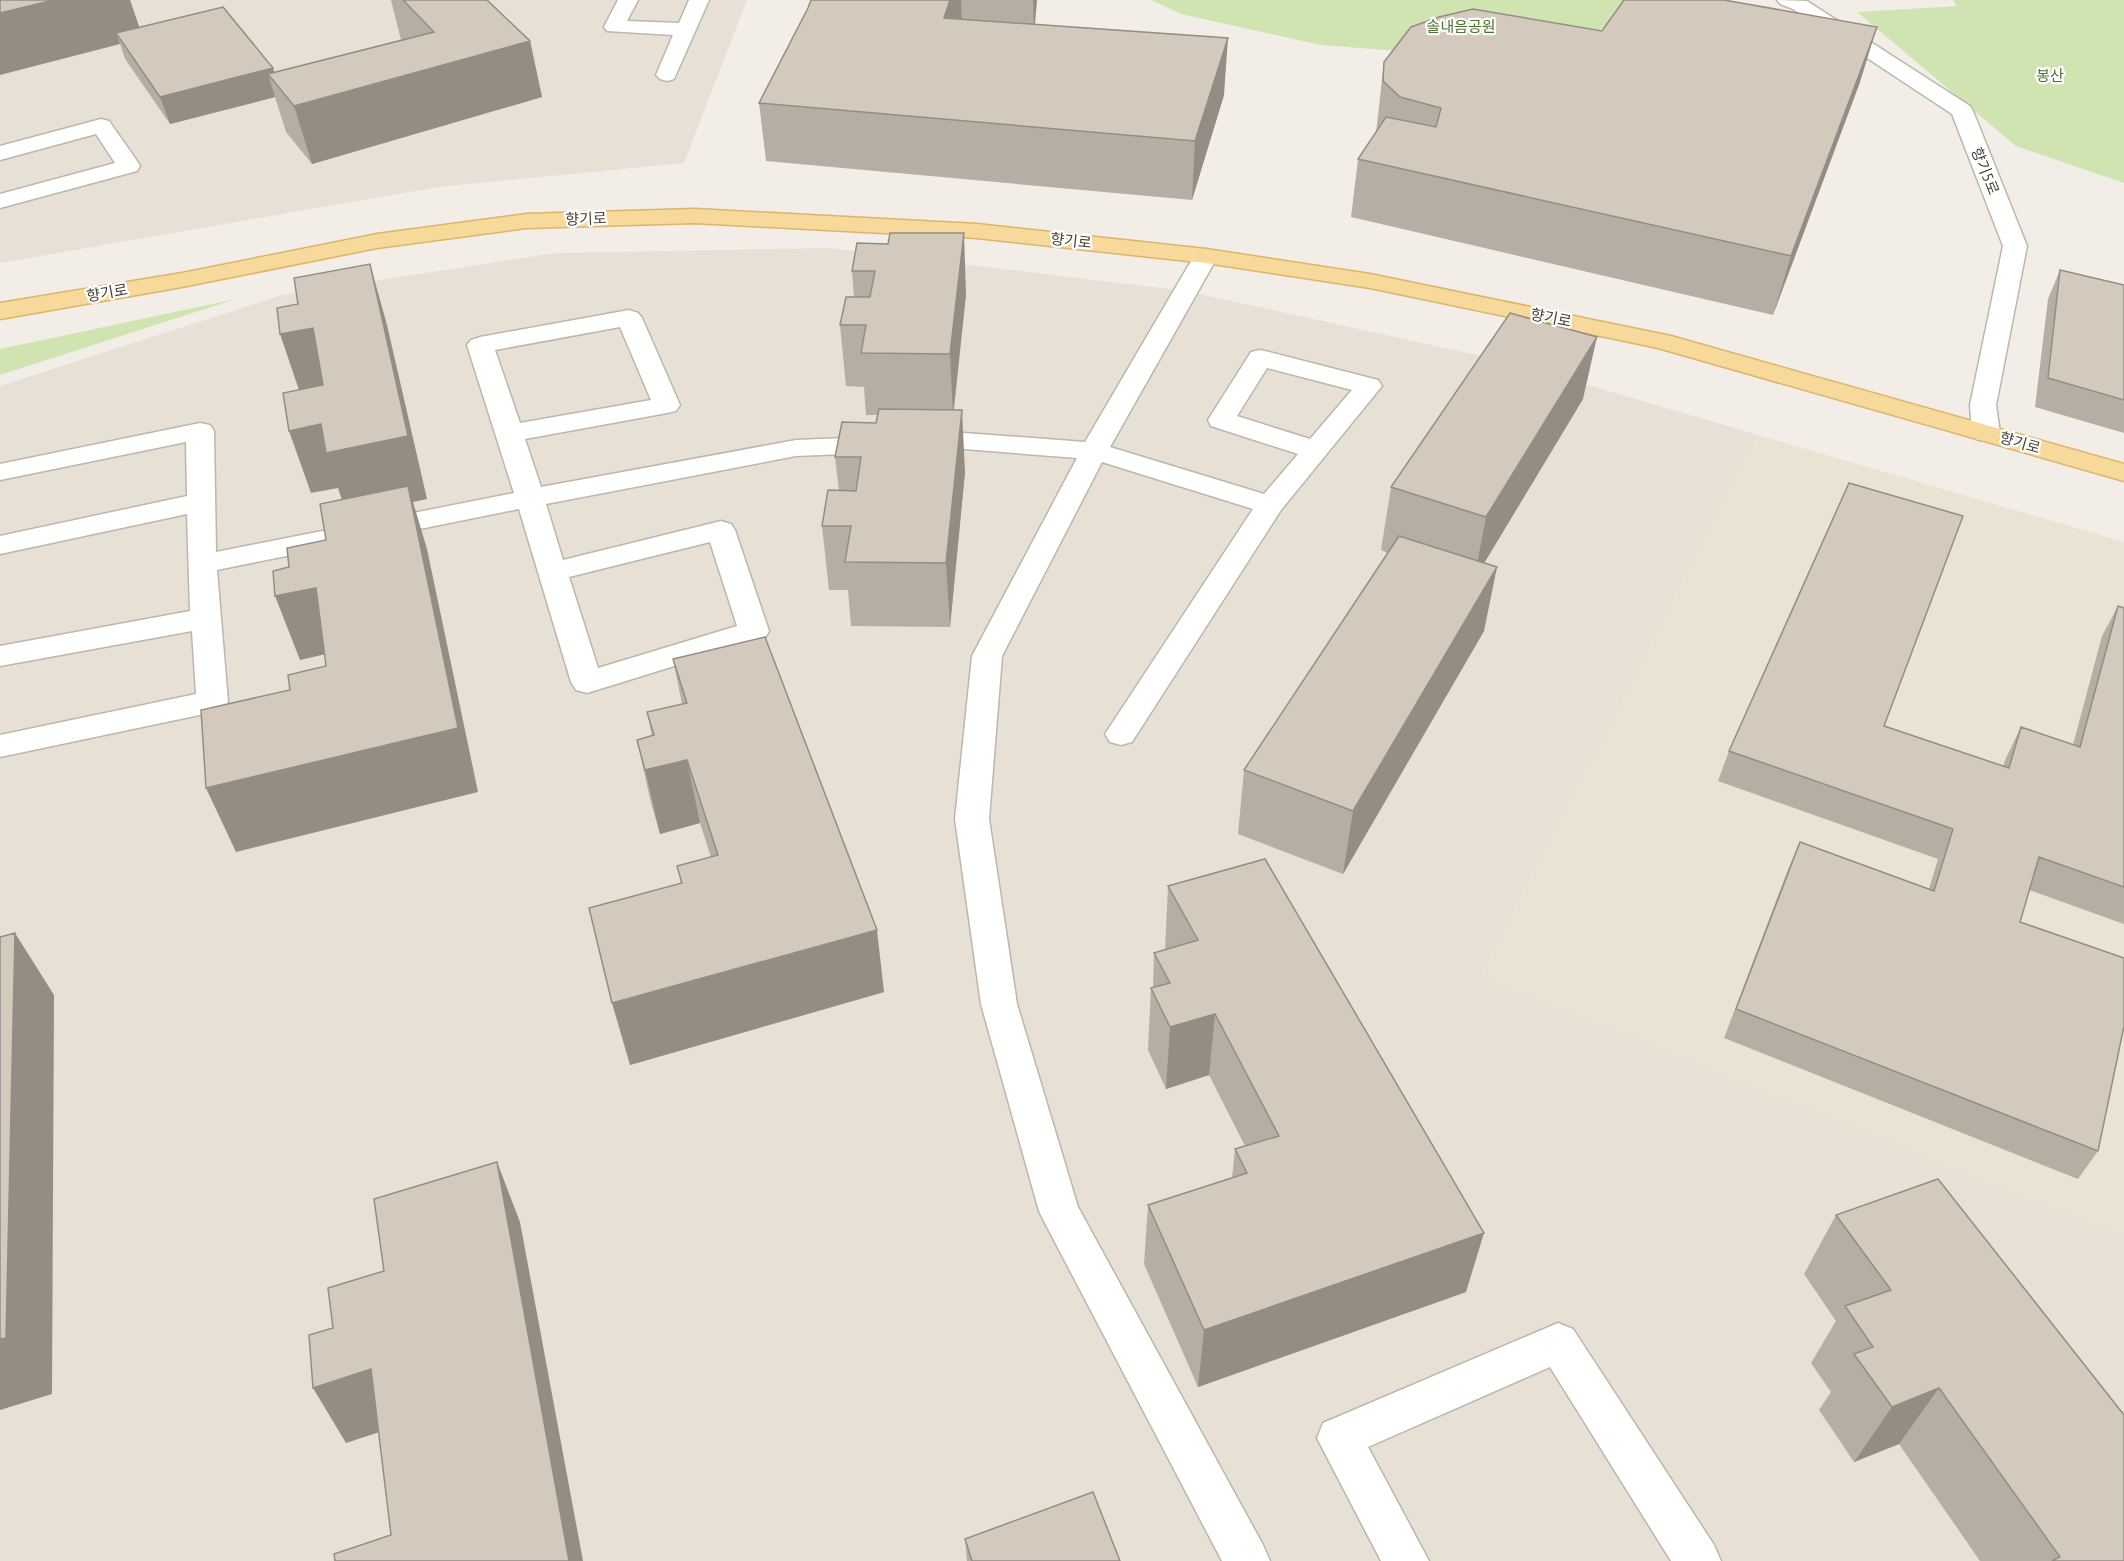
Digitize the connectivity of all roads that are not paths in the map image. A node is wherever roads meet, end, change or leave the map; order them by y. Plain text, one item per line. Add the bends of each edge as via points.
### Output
1 (628, 0) edge
2 (699, 0) edge
3 (1787, 0) edge
4 (686, 29) junction
5 (667, 75) dead end
6 (0, 153) edge
7 (0, 201) edge
8 (1206, 256) junction
9 (0, 311) edge
10 (510, 433) junction
11 (1986, 433) junction
12 (1315, 450) junction
13 (1094, 451) junction
14 (0, 472) edge
15 (2124, 473) edge
16 (531, 498) junction
17 (201, 502) junction
18 (1270, 505) junction
19 (0, 544) edge
20 (202, 564) junction
21 (552, 572) junction
22 (206, 618) junction
23 (0, 656) edge
24 (1121, 734) dead end
25 (0, 746) edge
26 (1247, 1561) edge
27 (1406, 1561) edge
28 (1698, 1561) edge

1 - 4 street via 614,27
2 - 4 street
3 - 11 street, 향기5로 via 1962,111 2015,246 1983,405
4 - 5 street
6 - 7 street via 101,126 129,166
8 - 9 main road, 향기로 via 977,231 776,219 695,216 526,221 377,241
8 - 11 main road, 향기로 via 1370,281 1662,341
8 - 13 street
10 - 10 street via 480,345 629,318 667,405
10 - 16 street
11 - 15 main road, 향기로
12 - 12 street via 1369,386 1260,358 1221,420
12 - 18 street
13 - 16 street via 964,441 796,448
13 - 18 street
13 - 26 street via 987,656 972,819 999,1004 1059,1211
14 - 17 street via 200,431
16 - 20 street
16 - 21 street
17 - 19 street
17 - 20 street
18 - 24 street
20 - 22 street
21 - 21 street via 587,682 754,631 721,530
22 - 23 street
22 - 25 street via 212,702
27 - 28 street via 1339,1438 1558,1343

